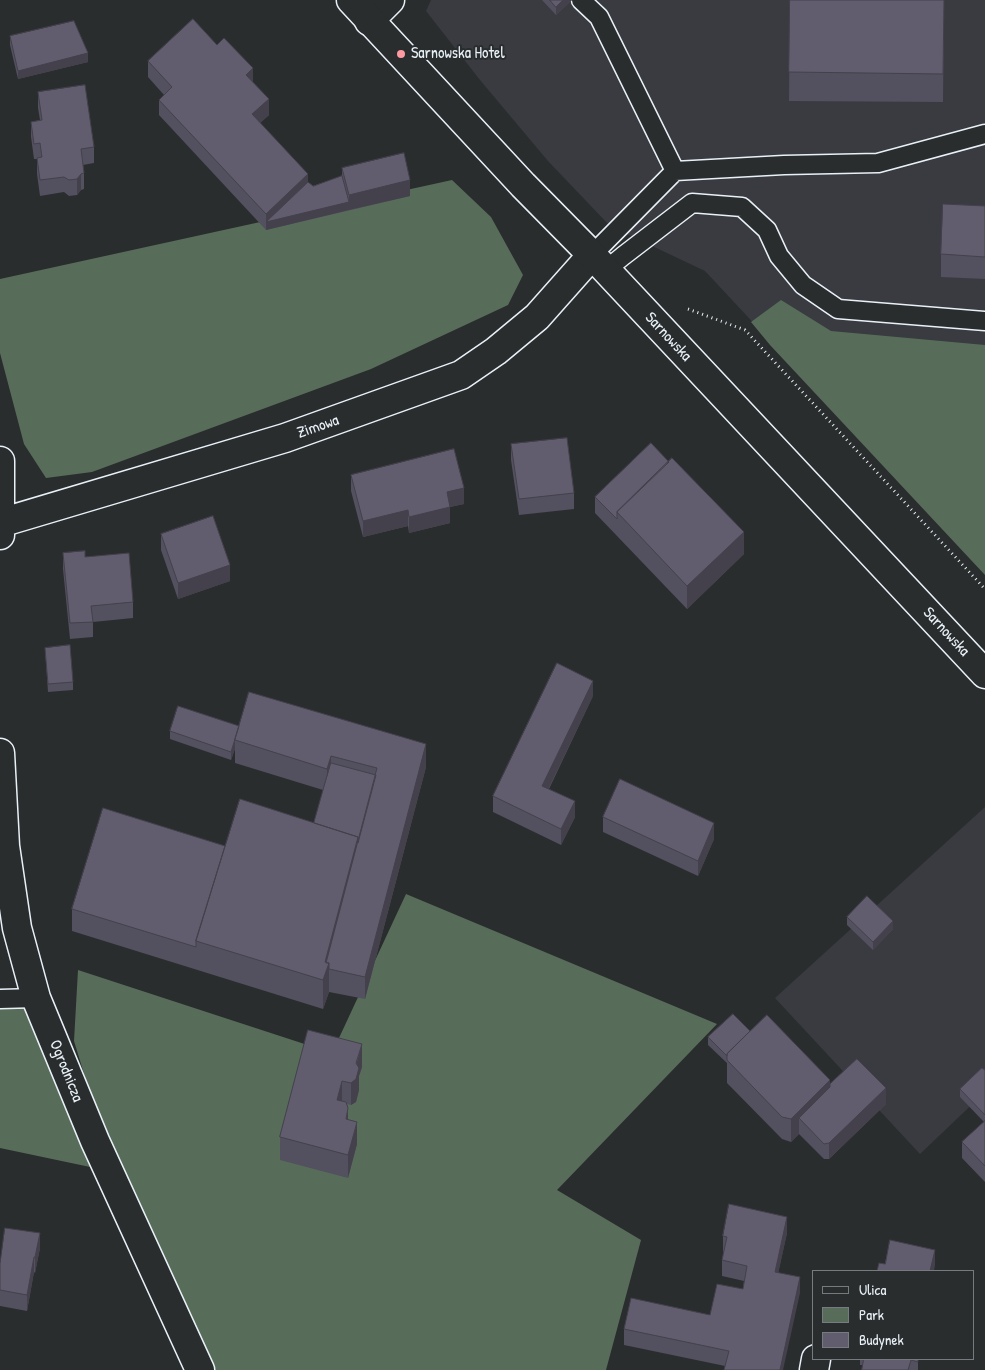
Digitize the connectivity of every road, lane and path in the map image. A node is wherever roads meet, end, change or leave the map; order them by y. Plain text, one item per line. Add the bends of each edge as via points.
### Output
1 (351, 0) edge
2 (390, 0) edge
3 (581, 0) edge
4 (369, 21) junction
5 (985, 134) edge
6 (675, 171) junction
7 (599, 263) junction
8 (985, 321) edge
9 (744, 330) dead end
10 (0, 461) edge
11 (0, 523) edge
12 (0, 534) edge
13 (985, 589) edge
14 (985, 674) edge
15 (0, 753) edge
16 (36, 998) junction
17 (0, 999) edge
18 (200, 1370) edge

1 - 4 street, Sarnowska
2 - 4 street
3 - 6 lane via 599,17
4 - 7 street, Sarnowska
5 - 6 lane via 878,163
6 - 7 lane
7 - 8 lane via 623,256 692,203 742,207 766,230 779,256 803,285 838,310
7 - 11 street, Zimowa via 496,351 461,375 286,438
7 - 14 street, Sarnowska
9 - 13 path
10 - 11 street
11 - 12 street
15 - 16 street, Ogrodnicza via 6,846 16,919
16 - 17 lane
16 - 18 street, Ogrodnicza via 95,1142

